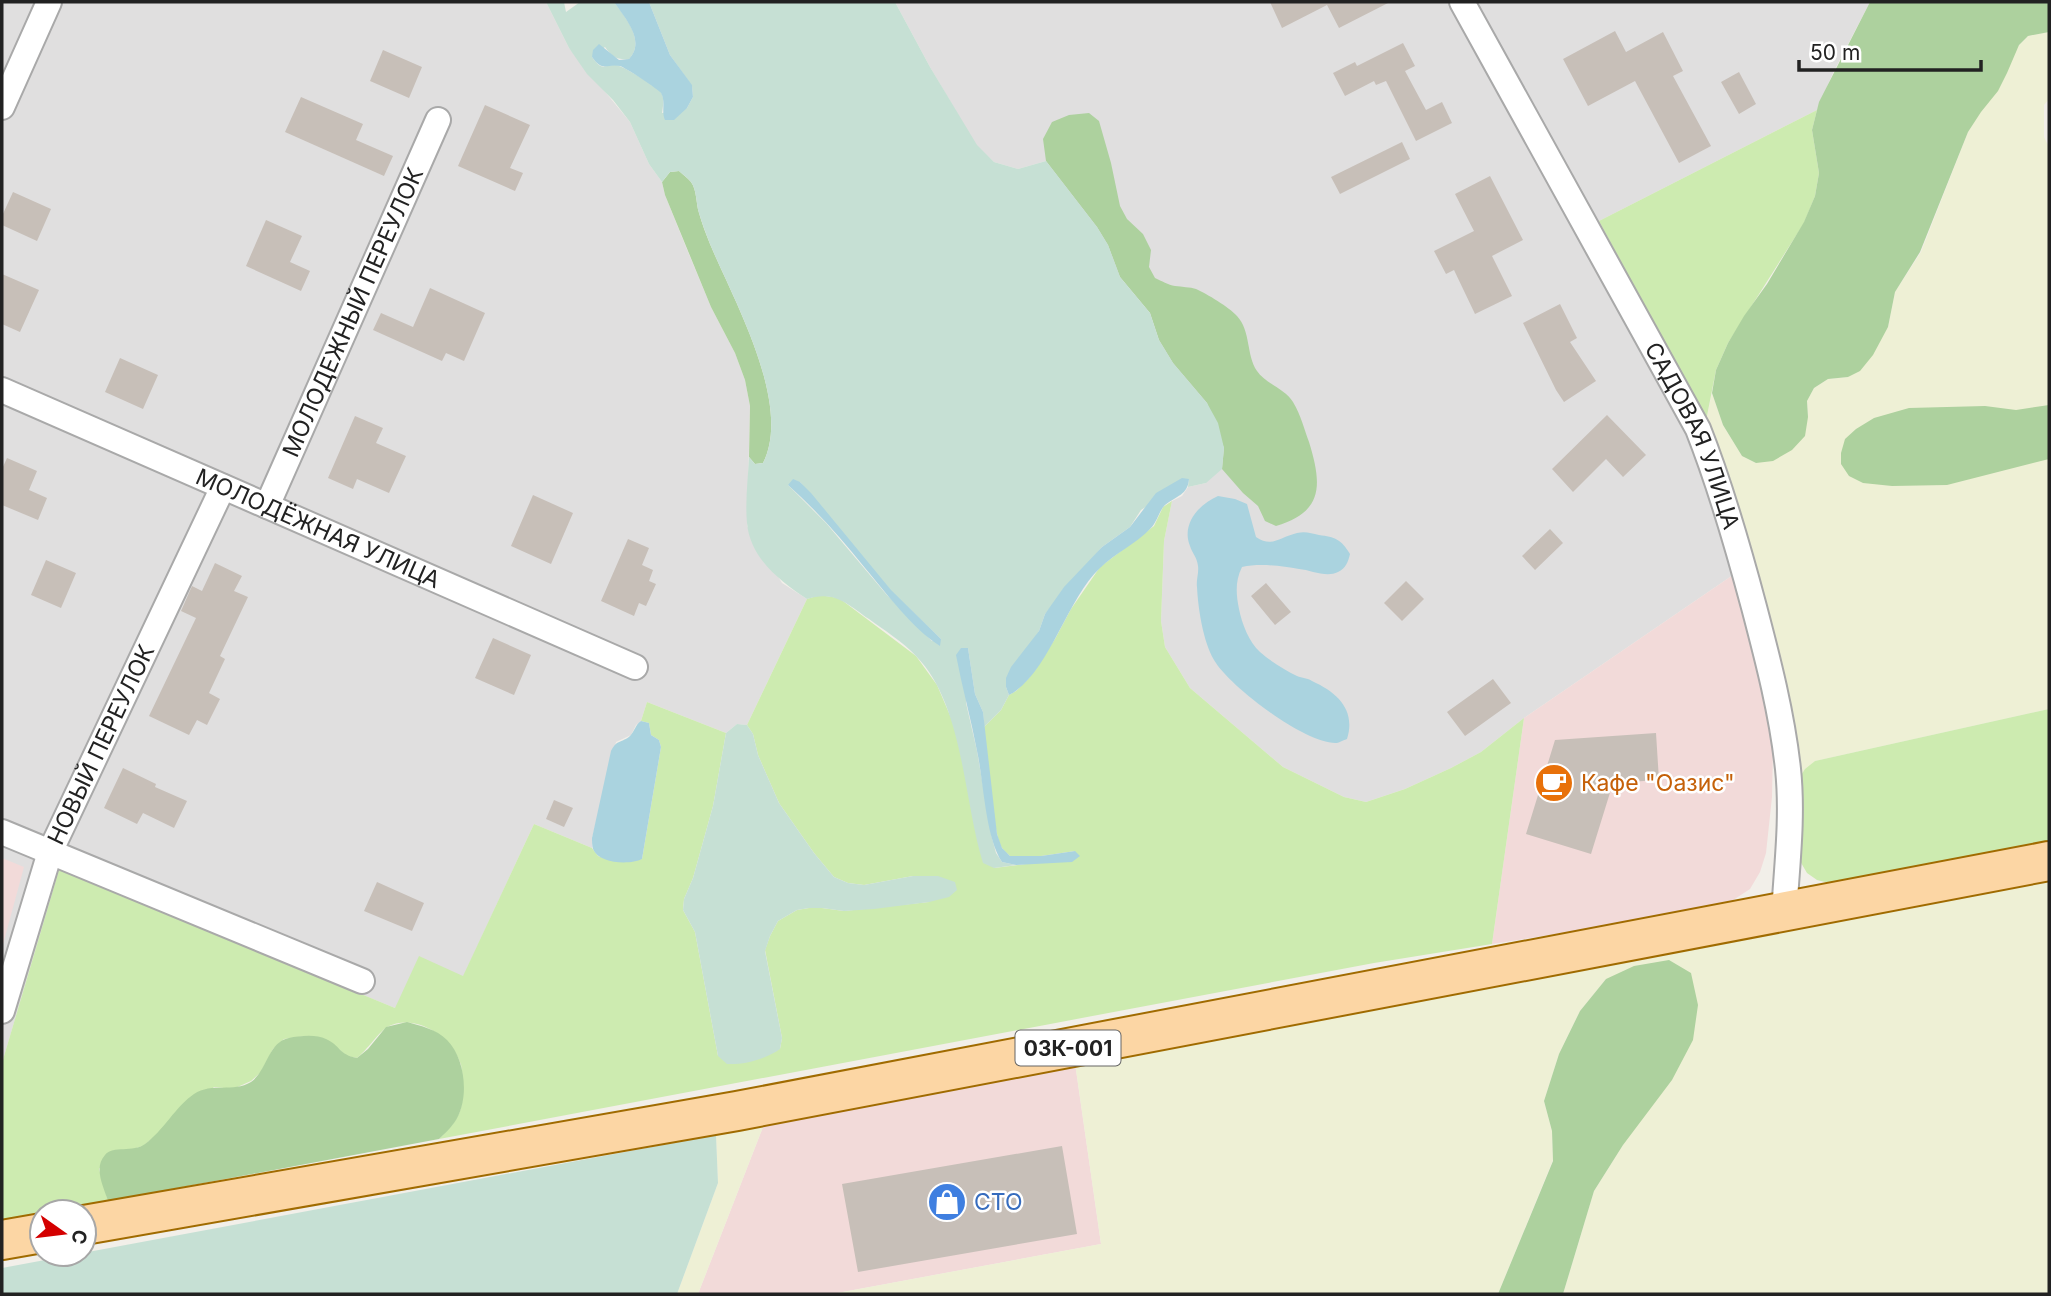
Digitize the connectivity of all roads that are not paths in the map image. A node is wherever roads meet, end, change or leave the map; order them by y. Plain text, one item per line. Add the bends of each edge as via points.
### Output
1 (49, 2) edge
2 (1462, 2) edge
3 (2, 107) edge
4 (438, 120) dead end
5 (2, 390) edge
6 (223, 487) junction
7 (267, 506) junction
8 (635, 667) dead end
9 (2, 832) edge
10 (50, 852) junction
11 (2049, 861) edge
12 (1784, 913) junction
13 (362, 981) dead end
14 (2, 1012) edge
15 (98, 1223) edge
16 (28, 1235) edge
17 (2, 1240) edge

1 - 3 street
2 - 12 street, САДОВАЯ УЛИЦА via 1692,416 1710,458 1776,694 1788,770 1790,826
4 - 7 street, МОЛОДЕЖНЫЙ ПЕРЕУЛОК
5 - 6 street, МОЛОДЁЖНАЯ УЛИЦА
6 - 7 street, МОЛОДЁЖНАЯ УЛИЦА
6 - 10 street, НОВЫЙ ПЕРЕУЛОК
7 - 8 street, МОЛОДЁЖНАЯ УЛИЦА
9 - 10 street
10 - 13 street
10 - 14 street, НОВЫЙ ПЕРЕУЛОК
11 - 12 main road, 03К-001
12 - 15 main road, 03К-001 via 737,1111
16 - 17 main road

